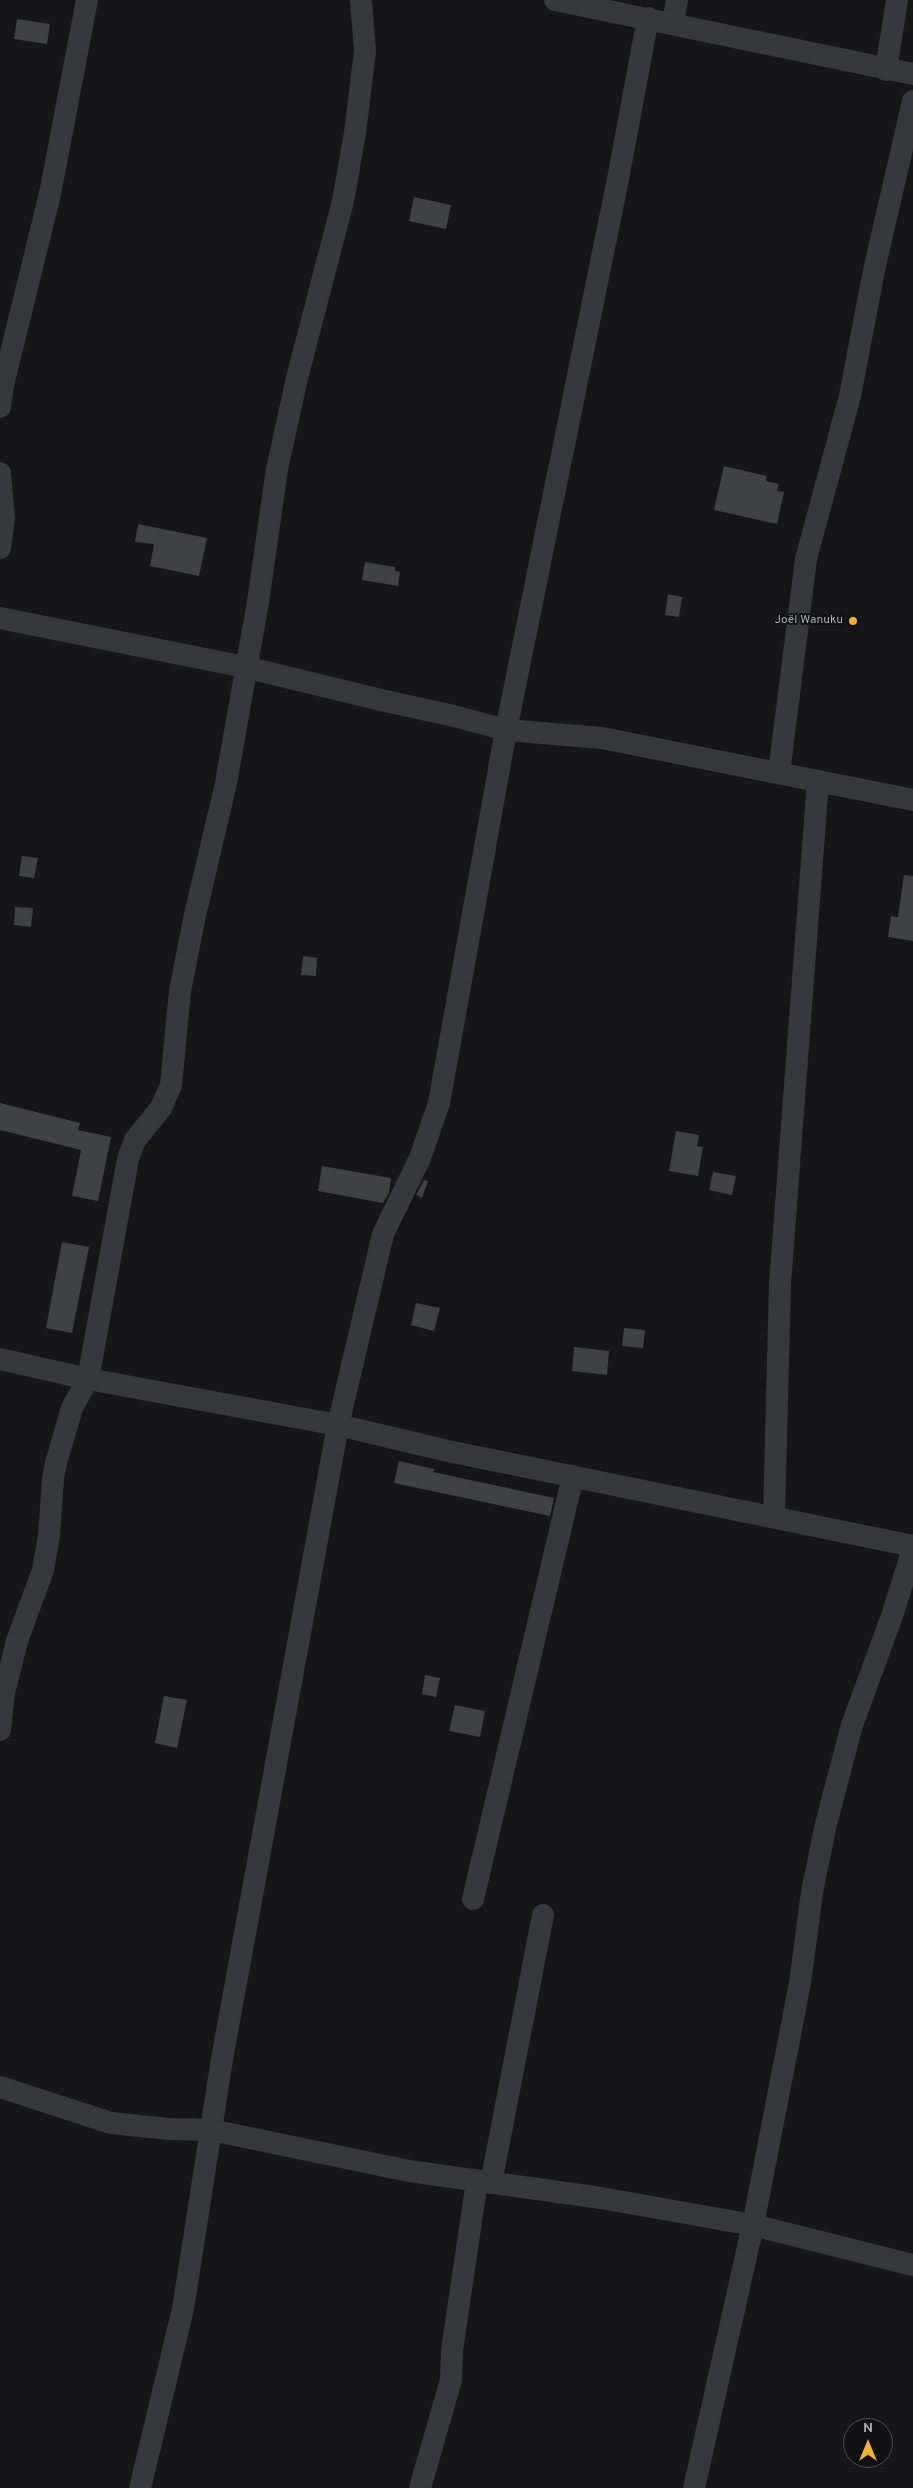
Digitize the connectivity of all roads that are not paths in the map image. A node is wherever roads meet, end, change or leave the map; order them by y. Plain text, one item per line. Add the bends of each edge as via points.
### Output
1 (86, 0) edge
2 (361, 0) edge
3 (555, 0) edge
4 (678, 0) edge
5 (897, 0) edge
6 (648, 18) junction
7 (674, 23) junction
8 (886, 70) junction
9 (913, 74) edge
10 (913, 101) edge
11 (0, 407) edge
12 (0, 473) edge
13 (0, 548) edge
14 (0, 618) edge
15 (245, 667) junction
16 (506, 730) junction
17 (779, 773) junction
18 (818, 781) junction
19 (913, 800) edge
20 (0, 1359) edge
21 (88, 1379) junction
22 (338, 1425) junction
23 (573, 1476) junction
24 (774, 1516) junction
25 (913, 1547) edge
26 (0, 1730) edge
27 (474, 1899) dead end
28 (543, 1915) dead end
29 (0, 2086) edge
30 (211, 2130) junction
31 (484, 2182) junction
32 (753, 2225) junction
33 (913, 2265) edge
34 (140, 2488) edge
35 (420, 2488) edge
36 (694, 2488) edge

1 - 11 street via 50,194
2 - 15 street via 365,51 355,133 341,210 284,433
3 - 6 street
4 - 7 street
5 - 8 street
6 - 7 street
6 - 16 street
7 - 8 street
8 - 9 street
10 - 17 street via 874,270 850,396 806,559
12 - 13 street via 4,518
14 - 15 street
15 - 16 street
15 - 21 street via 226,782 194,915 180,991 171,1085 161,1108 135,1140 128,1159
16 - 17 street via 602,738
16 - 22 street via 439,1103 420,1158 383,1234
17 - 18 street
18 - 19 street
18 - 24 street via 780,1284
20 - 21 street
21 - 22 street
21 - 26 street via 72,1408 56,1464 43,1570 17,1641 4,1693
22 - 23 street
22 - 30 street
23 - 24 street
23 - 27 street
24 - 25 street
25 - 32 street via 892,1616 852,1725 831,1800 812,1892 800,1983
28 - 31 street
29 - 30 street via 112,2122
30 - 31 street via 409,2171
30 - 34 street via 183,2309
31 - 32 street via 601,2198
31 - 35 street via 452,2350 451,2380
32 - 33 street
32 - 36 street

